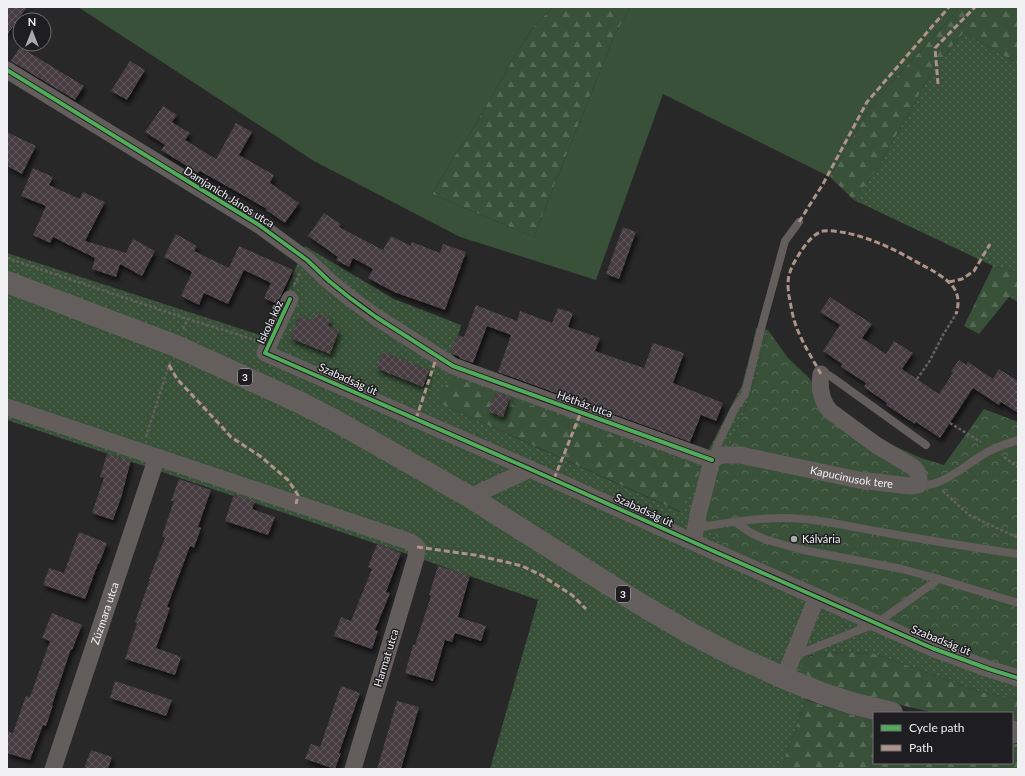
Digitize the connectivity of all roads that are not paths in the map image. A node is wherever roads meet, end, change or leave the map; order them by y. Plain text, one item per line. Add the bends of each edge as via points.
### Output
1 (7, 70) edge
2 (799, 222) dead end
3 (7, 282) edge
4 (290, 299) dead end
5 (267, 350) joint
6 (452, 366) joint
7 (821, 374) joint
8 (7, 407) edge
9 (1018, 440) edge
10 (926, 445) dead end
11 (149, 455) junction
12 (712, 460) junction
13 (530, 469) junction
14 (918, 485) junction
15 (470, 497) junction
16 (734, 522) junction
17 (694, 535) junction
18 (1018, 554) edge
19 (939, 579) junction
20 (817, 597) junction
21 (1018, 603) edge
22 (877, 623) junction
23 (792, 657) junction
24 (784, 678) junction
25 (1018, 678) edge
26 (888, 712) edge
27 (53, 769) edge
28 (353, 769) edge

1 - 6 street, Damjanich János utca via 259,225 308,260 355,302
2 - 12 lane via 785,241 745,394 735,408
3 - 15 main road, 3 via 176,346 263,385 327,417
4 - 5 street, Iskola köz
5 - 13 street, Szabadság út
6 - 12 street, Hétház utca
7 - 10 lane via 834,378
7 - 14 street via 821,390 826,407 876,445 913,467 920,477
8 - 11 street
9 - 14 lane via 987,452 953,475 935,483
11 - 27 street, Zúzmara utca
11 - 28 street, Harmat utca via 417,547
12 - 14 street, Kapucinusok tere via 722,455 740,455 859,480
12 - 17 street
13 - 15 street
13 - 17 street, Szabadság út via 644,520
15 - 24 main road, 3 via 688,632
16 - 17 lane
16 - 18 lane via 766,518 812,520
16 - 19 lane via 751,533 774,542
17 - 20 street, Szabadság út
19 - 21 lane
19 - 22 lane
20 - 22 street, Szabadság út
20 - 23 street
22 - 23 lane
22 - 25 street, Szabadság út via 932,648
23 - 24 street
24 - 26 main road, 3 via 836,698

